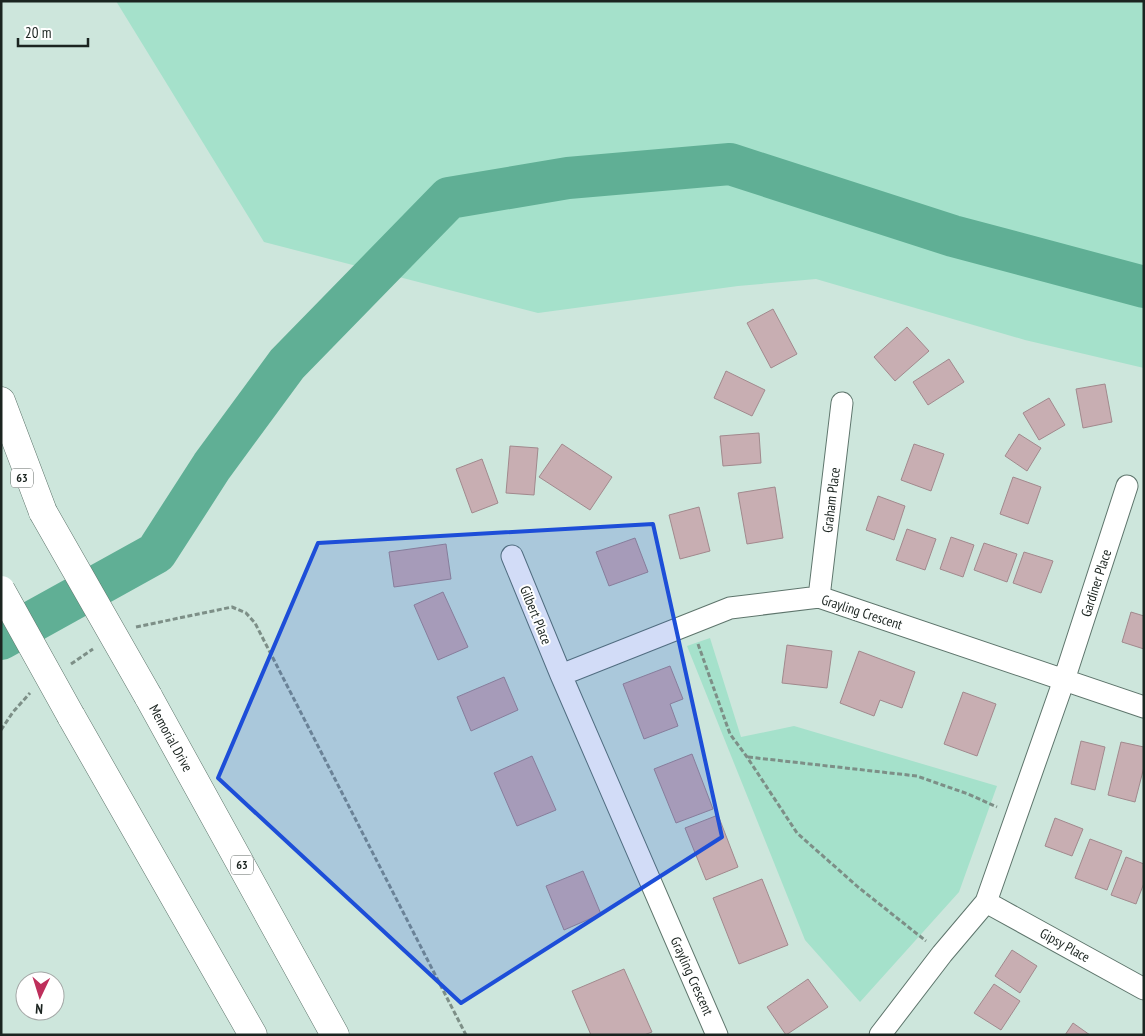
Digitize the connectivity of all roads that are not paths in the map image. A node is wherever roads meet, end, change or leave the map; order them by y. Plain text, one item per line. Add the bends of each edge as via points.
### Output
1 (1, 401) edge
2 (842, 403) dead end
3 (1, 444) edge
4 (1127, 486) dead end
5 (43, 512) junction
6 (512, 556) dead end
7 (1, 590) edge
8 (819, 596) junction
9 (560, 675) junction
10 (1064, 680) junction
11 (1144, 706) edge
12 (986, 902) junction
13 (1144, 989) edge
14 (253, 1035) edge
15 (335, 1035) edge
16 (717, 1035) edge
17 (880, 1035) edge

1 - 5 highway
2 - 8 street, Graham Place
3 - 5 highway, Memorial Drive / 63
4 - 10 street, Gardiner Place
5 - 15 highway, Memorial Drive / 63, bridge
6 - 9 street, Gilbert Place
7 - 14 highway, bridge
8 - 9 street, Grayling Crescent via 730,608
8 - 10 street, Grayling Crescent
9 - 16 street, Grayling Crescent
10 - 11 street, Grayling Crescent
10 - 12 street
12 - 13 street, Gipsy Place
12 - 17 street

